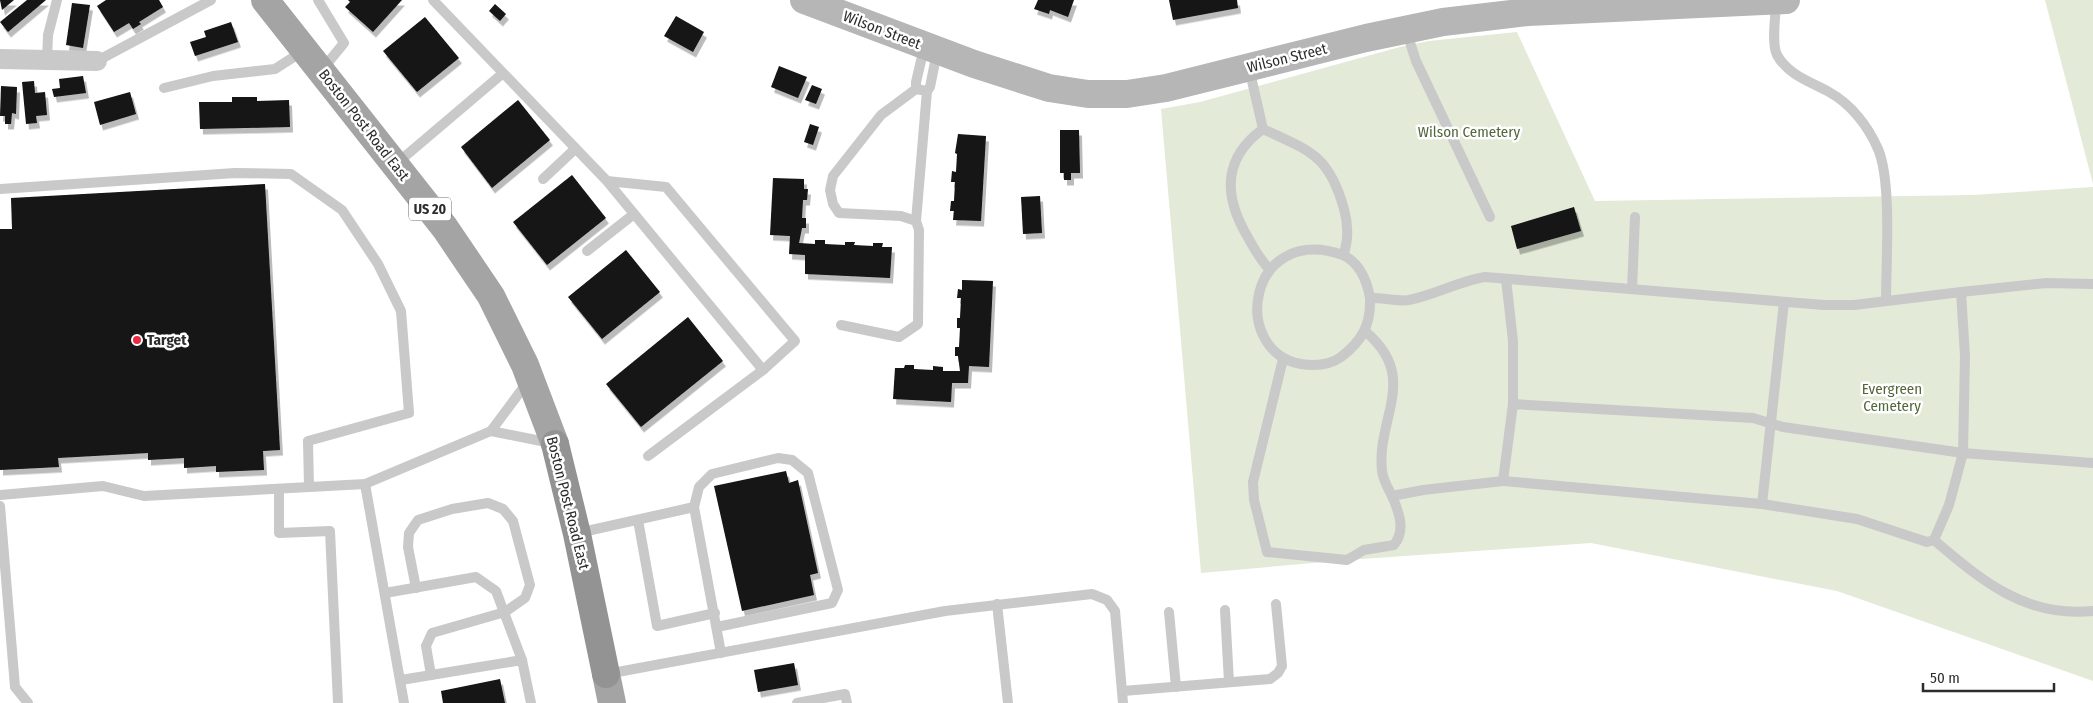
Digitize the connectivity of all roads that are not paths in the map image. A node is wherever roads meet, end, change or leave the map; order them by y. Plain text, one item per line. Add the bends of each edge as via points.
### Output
1 (57, 0) edge
2 (210, 0) edge
3 (265, 0) edge
4 (318, 0) edge
5 (433, 0) edge
6 (1781, 0) edge
7 (815, 2) edge
8 (191, 4) edge
9 (1507, 7) edge
10 (1406, 29) junction
11 (931, 49) junction
12 (304, 50) junction
13 (1, 58) edge
14 (47, 60) junction
15 (97, 61) joint
16 (1249, 67) junction
17 (321, 71) junction
18 (502, 74) junction
19 (164, 88) dead end
20 (922, 90) junction
21 (1263, 129) junction
22 (575, 149) junction
23 (395, 165) junction
24 (543, 179) dead end
25 (607, 181) junction
26 (0, 189) edge
27 (634, 214) junction
28 (1490, 217) dead end
29 (1635, 217) dead end
30 (916, 221) junction
31 (587, 251) dead end
32 (1343, 255) junction
33 (1269, 269) junction
34 (1506, 279) junction
35 (2093, 284) edge
36 (1632, 289) junction
37 (1961, 292) junction
38 (1370, 298) junction
39 (1886, 301) junction
40 (1784, 302) junction
41 (841, 325) dead end
42 (1366, 332) junction
43 (1282, 359) junction
44 (763, 370) junction
45 (530, 378) junction
46 (1513, 404) junction
47 (1771, 423) junction
48 (491, 431) junction
49 (555, 444) junction
50 (1963, 452) junction
51 (648, 456) dead end
52 (2093, 463) edge
53 (1503, 481) junction
54 (365, 484) junction
55 (309, 487) junction
56 (278, 489) junction
57 (0, 495) edge
58 (1392, 496) junction
59 (1762, 504) junction
60 (0, 506) edge
61 (694, 507) junction
62 (638, 520) junction
63 (578, 534) junction
64 (1934, 540) junction
65 (416, 588) junction
66 (385, 593) junction
67 (998, 604) junction
68 (1276, 604) dead end
69 (1225, 610) dead end
70 (2093, 611) edge
71 (505, 612) junction
72 (1169, 612) dead end
73 (715, 613) junction
74 (717, 627) junction
75 (720, 653) junction
76 (522, 660) junction
77 (606, 674) junction
78 (431, 675) junction
79 (400, 680) junction
80 (1229, 682) junction
81 (1176, 686) junction
82 (1123, 691) junction
83 (28, 703) edge
84 (338, 703) edge
85 (404, 703) edge
86 (531, 703) edge
87 (612, 703) edge
88 (797, 703) edge
89 (847, 703) edge
90 (1008, 703) edge
91 (1123, 703) edge

1 - 14 lane via 48,35
2 - 8 lane
3 - 12 main road, Boston Post Road East / US 20
4 - 17 lane via 344,43
5 - 18 lane
6 - 9 street, Wilson Street via 1566,10
6 - 39 lane via 1775,30 1776,54 1800,78 1845,102 1868,130 1879,151 1885,182
7 - 11 street, Wilson Street
8 - 15 lane
9 - 10 street, Wilson Street
10 - 16 street, Wilson Street
10 - 28 lane via 1416,61
11 - 16 street, Wilson Street via 1050,88 1088,94 1127,94 1166,88
11 - 20 lane via 916,82
12 - 17 main road, Boston Post Road East / US 20
12 - 19 lane via 275,69 213,76
13 - 14 street
14 - 15 street
16 - 21 lane
17 - 23 main road, Boston Post Road East / US 20
18 - 22 lane
18 - 23 lane
20 - 30 lane
20 - 30 lane via 881,115 833,176 830,190 839,213 901,216
21 - 32 lane via 1312,153 1332,175 1345,213 1347,243
21 - 33 lane via 1245,142 1231,174 1230,187 1239,222
22 - 24 lane
22 - 25 lane
23 - 45 main road, Boston Post Road East / US 20 via 445,228 491,296
25 - 27 lane
25 - 44 lane via 666,187 795,340
26 - 55 lane via 235,173 291,174 342,210 378,264 402,311 409,413 308,441
27 - 31 lane
27 - 44 lane
29 - 36 lane
30 - 41 lane via 919,230 918,324 900,337
32 - 33 lane via 1303,250 1285,256
32 - 38 lane via 1356,263
33 - 43 lane via 1259,290 1258,316 1271,349
34 - 36 lane
34 - 38 lane via 1478,278 1406,301
34 - 46 lane via 1513,341
35 - 37 lane via 2046,283
36 - 40 lane
37 - 39 lane
37 - 50 lane via 1965,356
38 - 42 lane
39 - 40 lane via 1854,305
40 - 47 lane
42 - 43 lane via 1336,360 1306,365
42 - 58 lane via 1376,340 1392,371 1394,386 1382,461 1385,482
43 - 58 lane via 1253,482 1254,500 1267,552 1348,560 1364,550 1394,545 1401,531
44 - 51 lane
45 - 48 lane
45 - 49 main road, Boston Post Road East / US 20
46 - 47 lane via 1753,418
46 - 53 lane
47 - 50 lane
47 - 59 lane
48 - 49 lane
48 - 54 lane
49 - 63 highway, Boston Post Road East / US 20
50 - 52 lane
50 - 64 lane via 1949,505
53 - 58 lane
53 - 59 lane
54 - 55 lane
54 - 66 lane
55 - 56 lane
56 - 57 lane via 144,496 103,486
56 - 84 lane via 279,532 330,531
59 - 64 lane via 1857,519 1927,542
60 - 83 lane via 16,687
61 - 62 lane
61 - 73 lane
61 - 74 lane via 699,487 712,474 778,458 792,460 808,472 838,590 832,603
62 - 63 lane
62 - 73 lane via 657,626
63 - 77 highway, Boston Post Road East / US 20
64 - 70 lane via 1988,584 2014,599 2065,612
65 - 66 lane
65 - 71 lane via 476,577 496,591
65 - 71 lane via 408,547 410,533 418,520 452,509 488,503 503,509 513,521 530,584 525,598
66 - 79 lane
67 - 75 lane
67 - 82 lane via 1074,594 1092,594 1107,600 1116,616
67 - 90 lane
68 - 80 lane via 1282,666 1278,673 1270,679
69 - 80 lane
71 - 76 lane
71 - 78 lane via 432,633 426,646
72 - 81 lane
73 - 74 lane
74 - 75 lane
75 - 77 lane
76 - 78 lane
76 - 86 lane
77 - 87 main road, Boston Post Road East / US 20
78 - 79 lane
79 - 85 lane
80 - 81 lane
81 - 82 lane
82 - 91 lane
88 - 89 lane via 845,694

